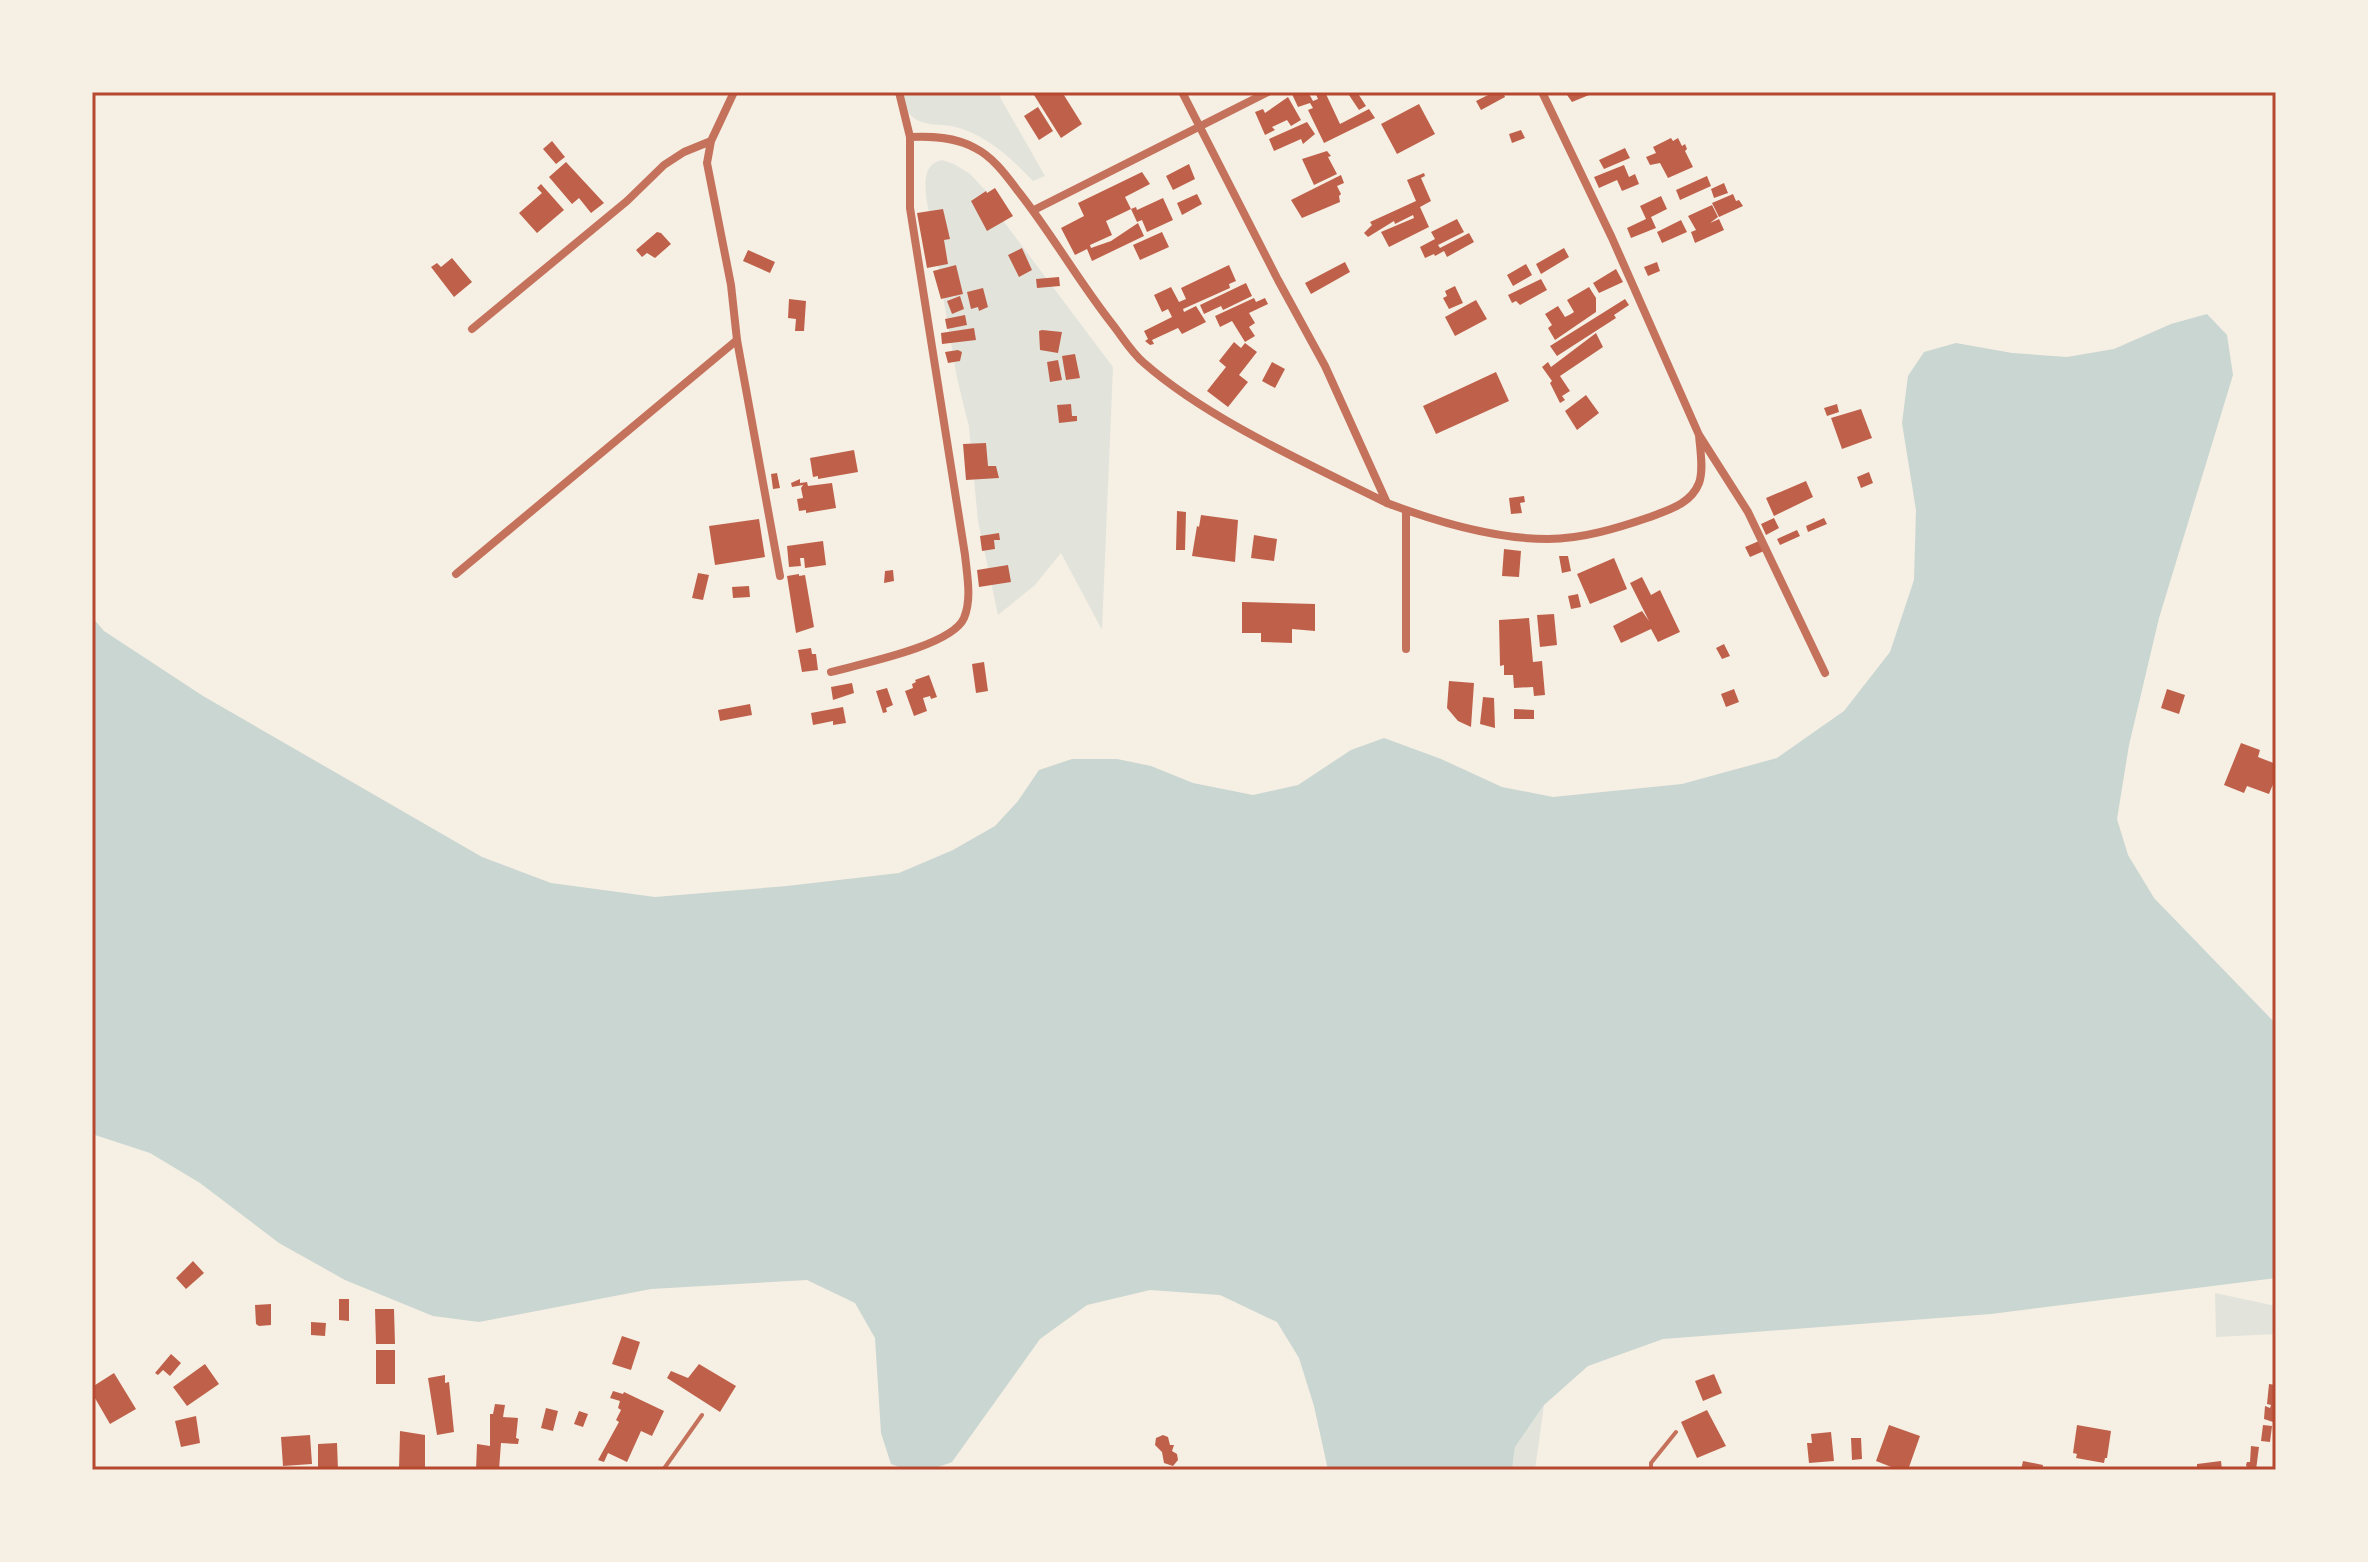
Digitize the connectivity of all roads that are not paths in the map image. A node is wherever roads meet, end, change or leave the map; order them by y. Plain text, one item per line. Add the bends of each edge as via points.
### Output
1 (734, 92) edge
2 (899, 92) edge
3 (1182, 92) edge
4 (1268, 92) edge
5 (1542, 92) edge
6 (1200, 127) junction
7 (910, 137) junction
8 (711, 141) junction
9 (1034, 210) junction
10 (472, 329) dead end
11 (737, 340) junction
12 (1699, 435) junction
13 (1387, 503) junction
14 (1406, 511) junction
15 (456, 574) dead end
16 (780, 576) dead end
17 (1406, 649) dead end
18 (831, 672) dead end
19 (1825, 673) dead end
20 (702, 1415) dead end
21 (1676, 1432) dead end
22 (663, 1470) edge
23 (1651, 1470) edge

1 - 8 street
2 - 7 street
3 - 6 street
4 - 6 street
5 - 12 street
6 - 9 street
6 - 13 street via 1325,366
7 - 9 street via 935,136 976,148
7 - 18 street via 910,208 965,555 966,611 958,627 921,647
8 - 10 street via 664,165
8 - 11 street via 707,163
9 - 13 street via 1141,361 1256,436
11 - 15 street
11 - 16 street
12 - 14 street via 1698,486 1677,507 1635,522 1547,539 1470,529
12 - 19 street via 1748,512
13 - 14 street
14 - 17 street
20 - 22 lane
21 - 23 lane

